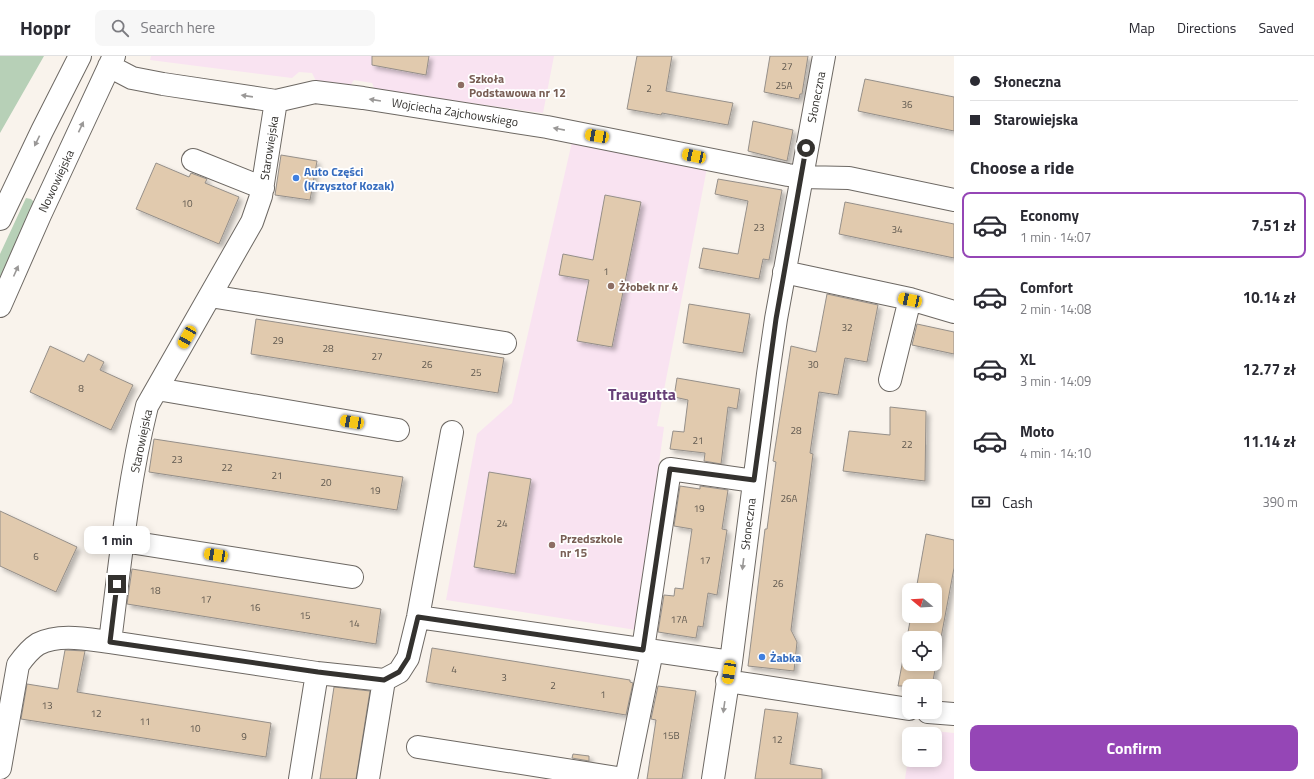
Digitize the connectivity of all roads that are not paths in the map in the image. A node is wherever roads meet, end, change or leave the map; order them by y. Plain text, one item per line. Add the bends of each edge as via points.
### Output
1 (80, 56) edge
2 (824, 56) edge
3 (111, 61) edge
4 (276, 101) junction
5 (193, 160) dead end
6 (801, 177) junction
7 (263, 188) junction
8 (954, 200) edge
9 (0, 219) edge
10 (784, 272) junction
11 (210, 296) junction
12 (910, 300) junction
13 (0, 306) edge
14 (954, 312) edge
15 (504, 343) dead end
16 (890, 380) dead end
17 (157, 389) junction
18 (398, 430) dead end
19 (452, 432) dead end
20 (754, 480) junction
21 (123, 541) junction
22 (352, 577) dead end
23 (418, 617) junction
24 (110, 642) junction
25 (647, 650) junction
26 (318, 672) junction
27 (729, 672) junction
28 (384, 680) junction
29 (902, 708) edge
30 (942, 713) edge
31 (954, 714) edge
32 (418, 747) dead end
33 (0, 768) edge
34 (300, 779) edge
35 (368, 779) edge
36 (625, 779) edge
37 (713, 779) edge

1 -> 9 street
2 - 6 street, Słoneczna
4 -> 3 street, Wojciecha Zajchowskiego via 132,78
13 -> 3 street, Nowowiejska
6 -> 4 street, Wojciecha Zajchowskiego via 546,126 359,97 316,92
4 - 7 street, Starowiejska
5 - 7 street
6 - 8 street, Wojciecha Zajchowskiego via 849,178
6 - 10 street, Słoneczna
7 - 11 street, Starowiejska via 252,222
10 - 12 street
10 - 20 street, Słoneczna
11 - 15 street
11 - 17 street, Starowiejska
12 - 14 street
12 - 16 street
17 - 18 street
17 - 21 street, Starowiejska via 147,406 141,432
19 - 23 street
20 - 25 street via 670,469
20 -> 27 street, Słoneczna
21 - 22 street
21 - 24 street, Starowiejska
23 - 25 street
23 - 28 street via 408,658 399,672
24 - 26 street
24 - 33 street via 60,638 37,645 26,654 18,665
25 - 27 street
25 - 36 street
26 - 28 street
26 - 34 street
27 - 29 street
27 -> 37 street, Słoneczna
28 - 35 street
30 - 31 street
32 - 36 street

